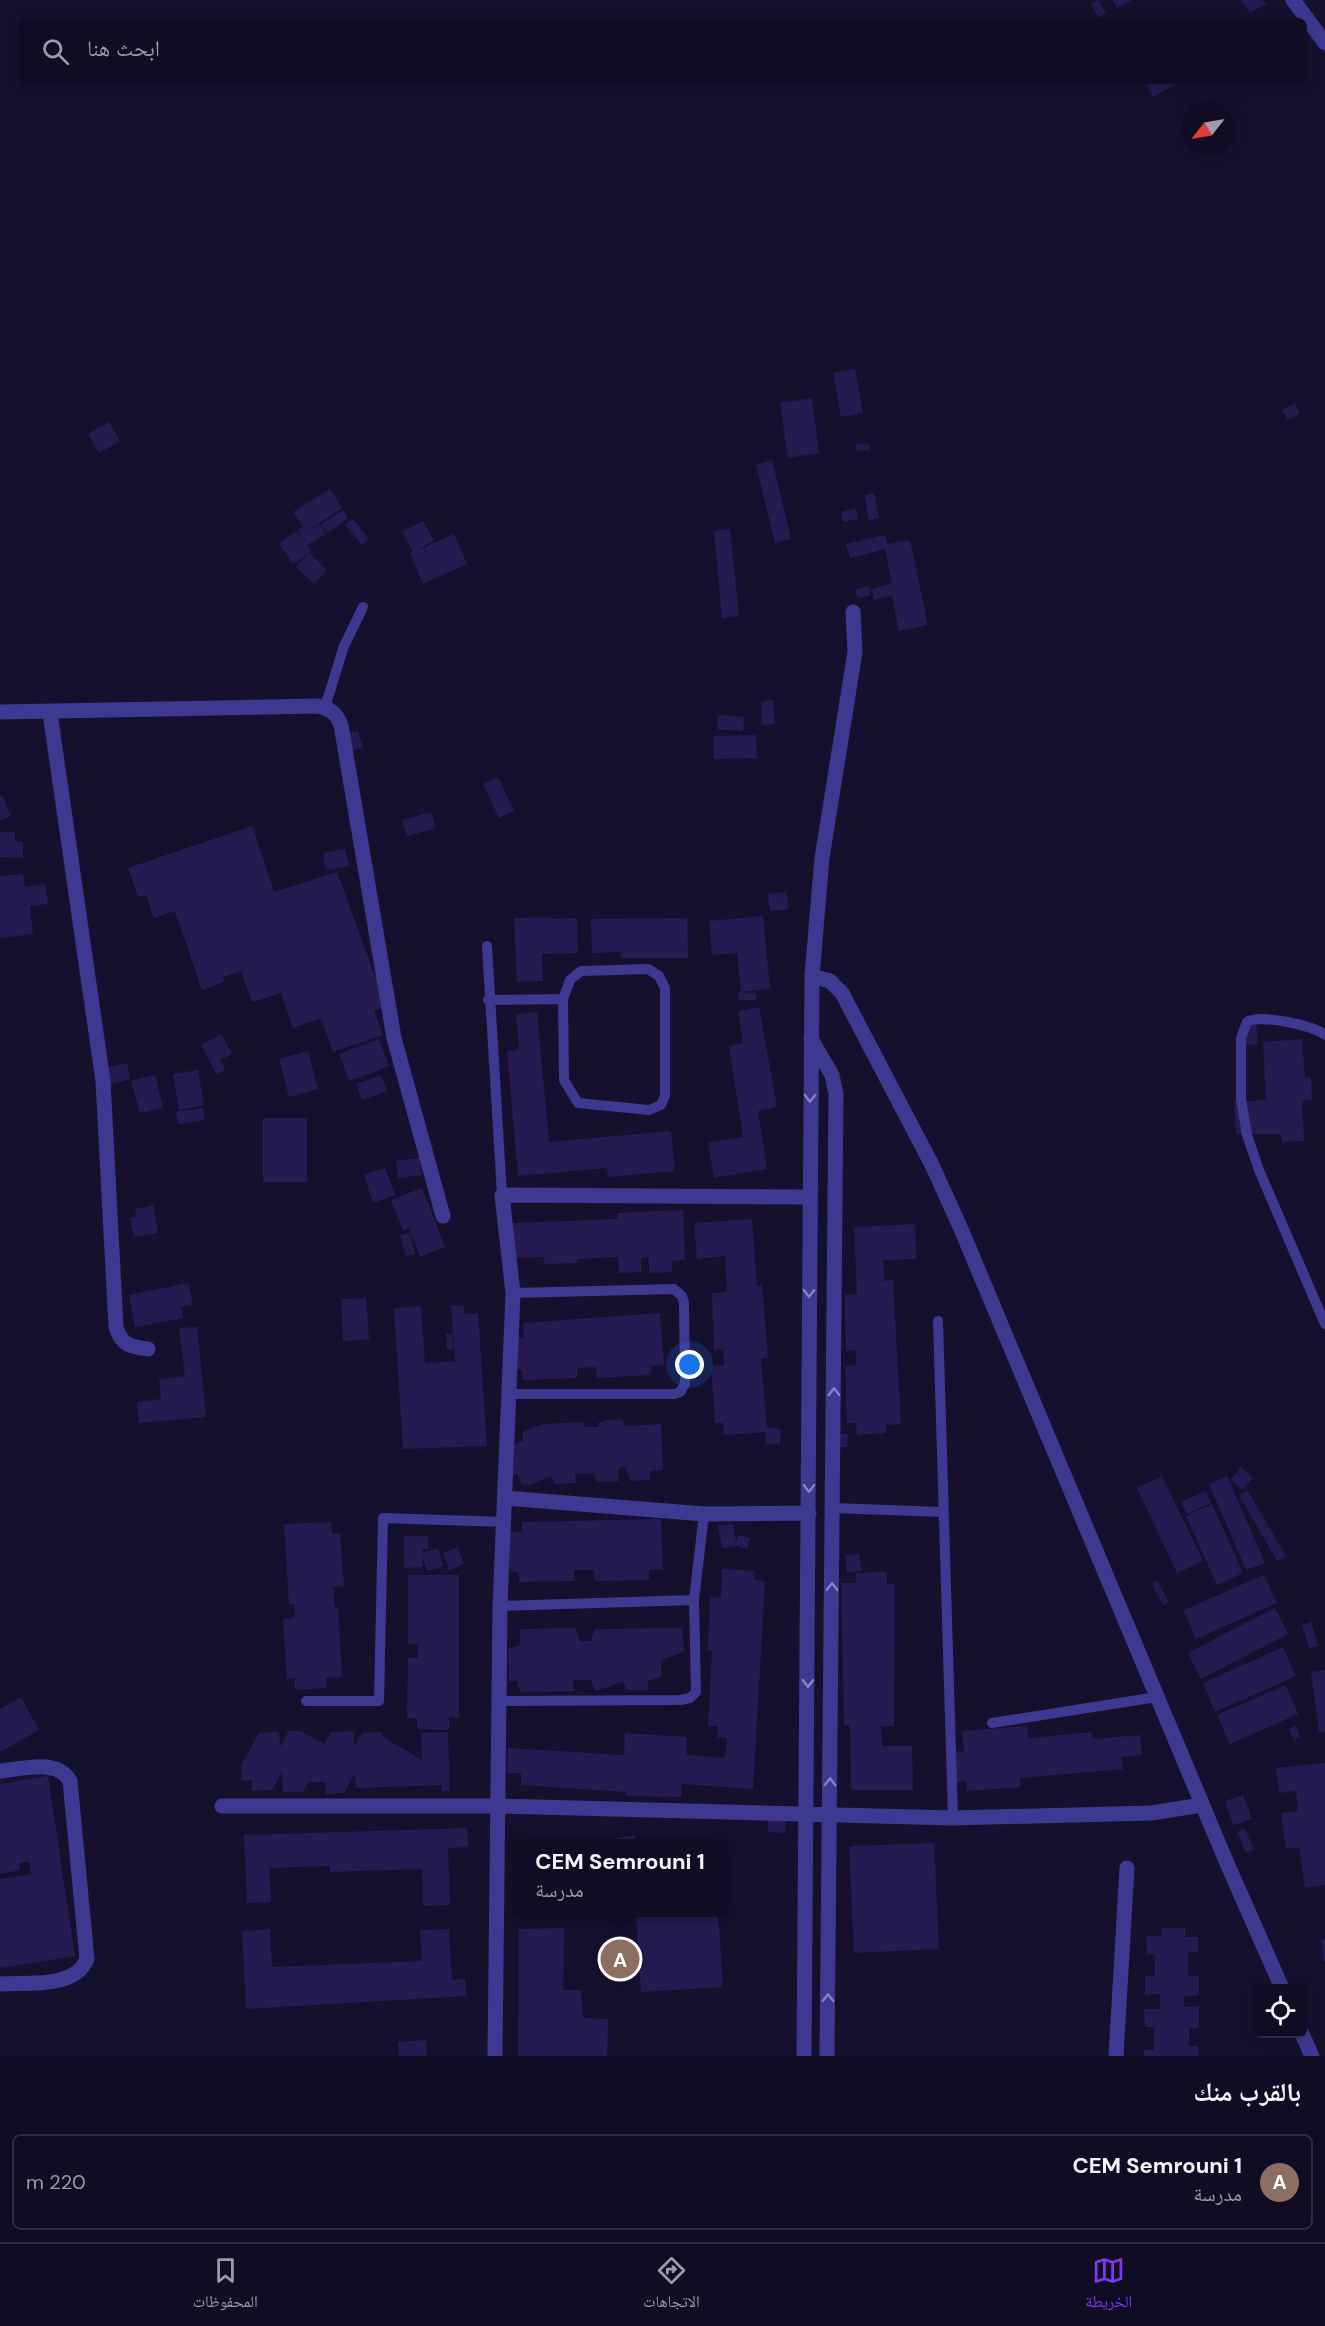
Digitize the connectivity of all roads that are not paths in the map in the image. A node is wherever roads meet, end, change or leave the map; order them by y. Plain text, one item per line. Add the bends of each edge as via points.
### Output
1 (1293, 0) edge
2 (1306, 18) edge
3 (1307, 19) edge
4 (1325, 43) edge
5 (363, 607) dead end
6 (854, 612) dead end
7 (325, 707) junction
8 (0, 712) edge
9 (50, 713) junction
10 (487, 946) dead end
11 (812, 976) junction
12 (563, 999) junction
13 (488, 1000) junction
14 (1325, 1035) edge
15 (811, 1040) junction
16 (502, 1195) junction
17 (809, 1197) junction
18 (443, 1216) dead end
19 (513, 1293) junction
20 (938, 1321) dead end
21 (1325, 1323) edge
22 (148, 1349) dead end
23 (510, 1394) junction
24 (505, 1498) junction
25 (833, 1508) junction
26 (943, 1512) junction
27 (809, 1513) junction
28 (704, 1514) junction
29 (503, 1522) junction
30 (694, 1600) junction
31 (500, 1606) junction
32 (1157, 1696) junction
33 (306, 1701) dead end
34 (499, 1701) junction
35 (992, 1723) dead end
36 (0, 1771) edge
37 (1202, 1805) junction
38 (222, 1806) dead end
39 (498, 1806) junction
40 (807, 1816) junction
41 (830, 1817) junction
42 (953, 1818) junction
43 (1127, 1868) dead end
44 (0, 1984) edge
45 (1280, 1984) edge
46 (1304, 2038) edge
47 (495, 2056) edge
48 (804, 2056) edge
49 (827, 2056) edge
50 (1116, 2056) edge
51 (1312, 2056) edge

1 - 2 street
3 - 4 street
5 - 7 lane via 344,646
6 - 11 street via 855,652 822,858
7 - 9 street
7 - 18 street via 338,716 341,725 394,1038
8 - 9 street
9 - 22 street via 102,1081 116,1327 129,1346
10 - 13 lane
11 - 15 street
11 - 32 street via 830,981 842,993 932,1165
12 - 12 lane via 564,1080 578,1103 649,1110 661,1105 665,1096 665,988 659,976 648,969 581,971 570,980
12 - 13 lane
13 - 16 lane
14 - 21 lane via 1264,1018 1247,1022 1241,1032 1241,1099 1252,1153
15 -> 17 street
25 -> 15 street via 836,1094 832,1075
16 - 17 street
16 - 19 street
17 -> 27 street
19 - 23 street
19 - 23 lane via 674,1289 684,1304 685,1384 674,1394
20 - 26 lane
23 - 24 street
24 - 28 street
24 - 29 street
25 - 26 lane
41 -> 25 street
26 - 42 lane
27 - 28 street
27 -> 40 street
28 - 30 lane
29 - 31 street
29 - 33 lane via 383,1518 380,1701
30 - 31 lane
30 - 34 lane via 696,1692 690,1698
31 - 34 street
32 - 35 lane
32 - 37 street
34 - 39 street
36 - 44 street via 54,1767 70,1781 87,1959 71,1978
37 - 42 street via 1151,1813
37 - 45 street
38 - 39 street
39 - 40 street
39 - 47 street
40 - 41 street
40 - 48 street
41 - 42 street
49 -> 41 street
43 - 50 street
46 - 51 street

